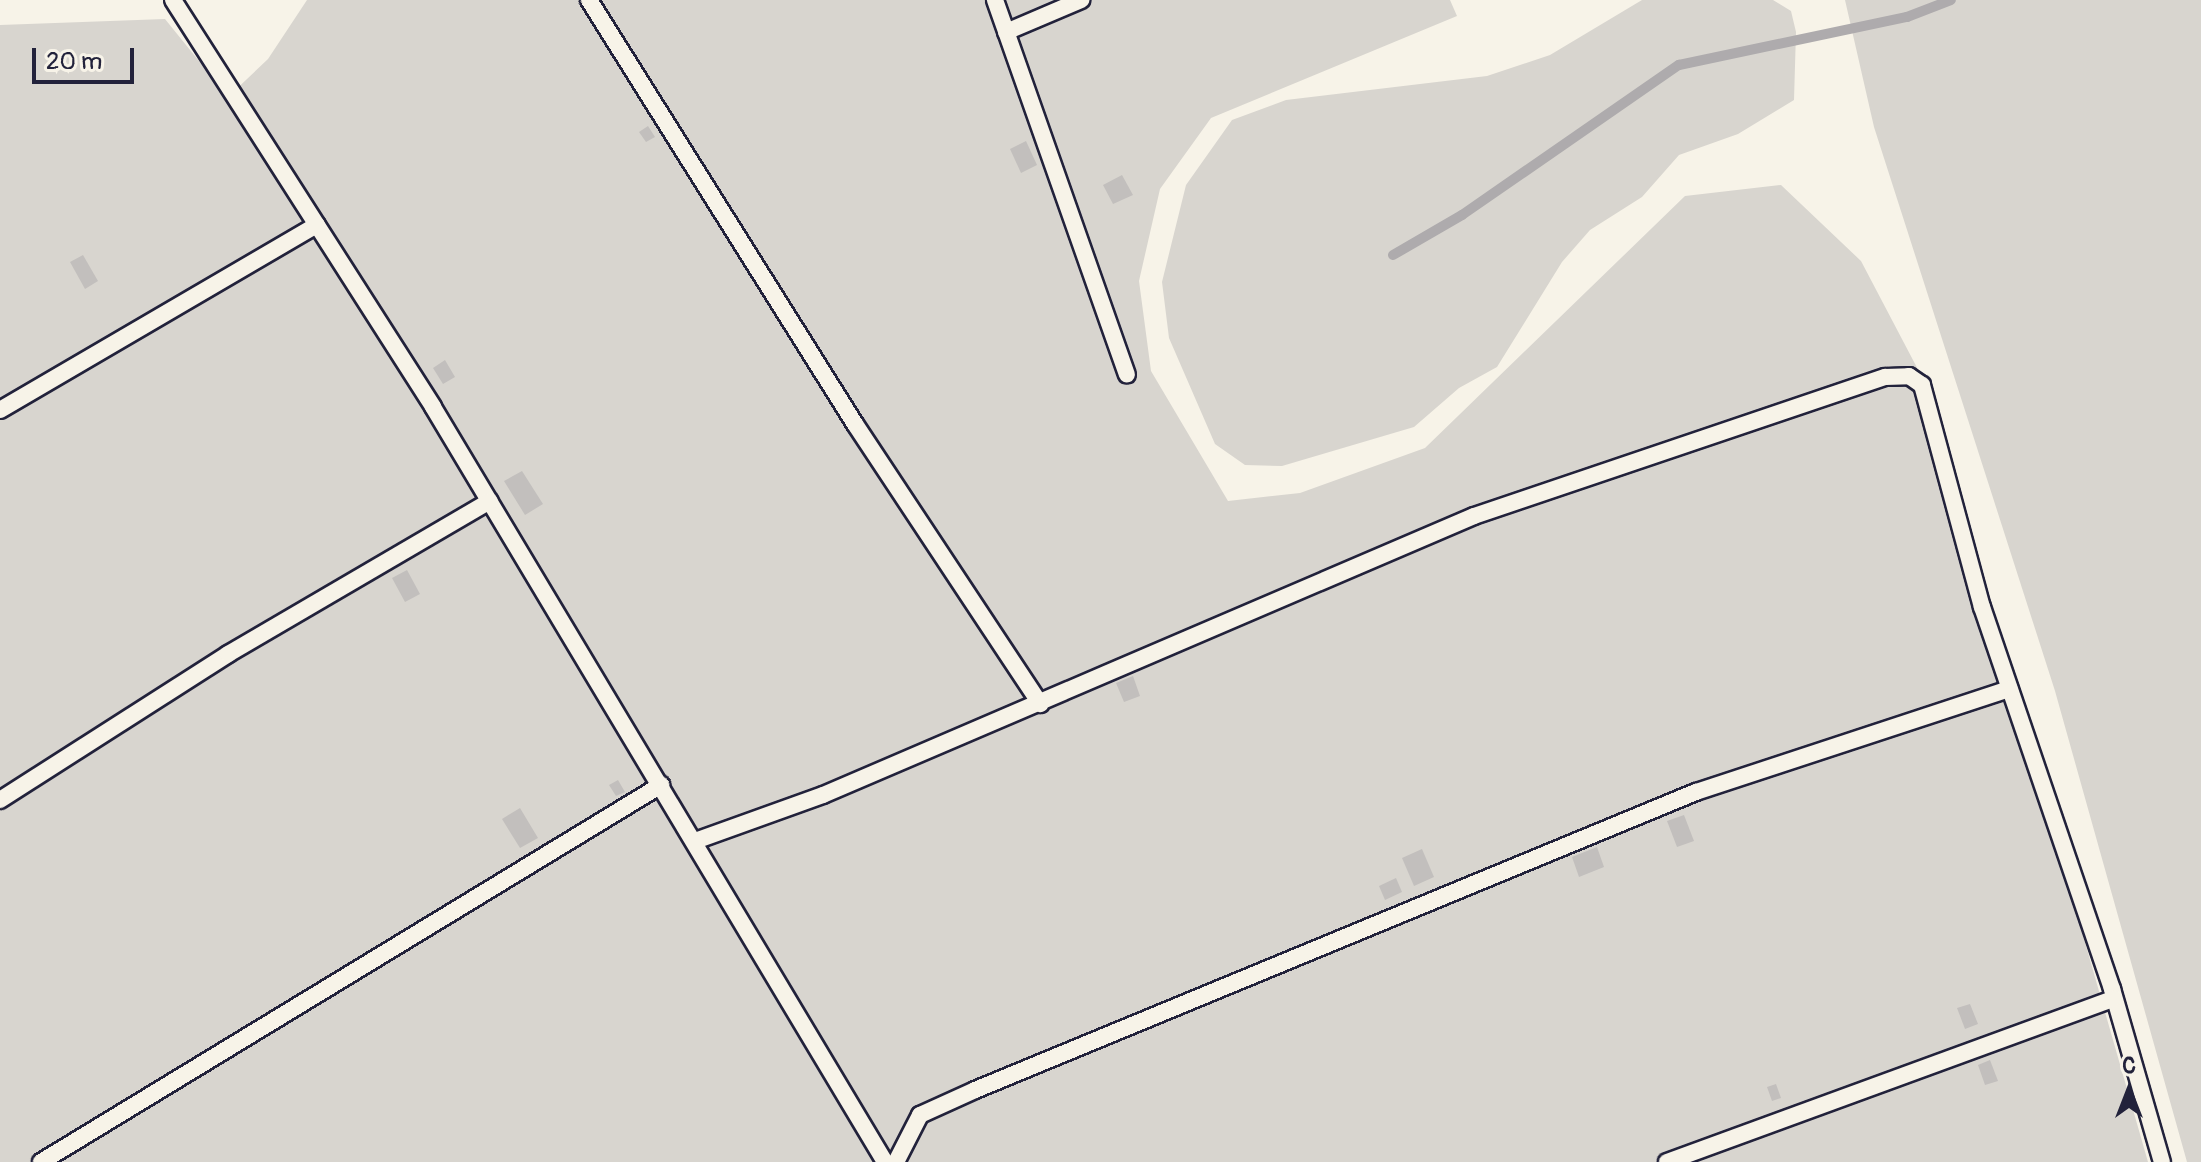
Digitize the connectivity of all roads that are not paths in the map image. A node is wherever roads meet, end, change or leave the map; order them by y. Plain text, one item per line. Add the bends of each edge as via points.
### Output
1 (173, 0) edge
2 (589, 0) edge
3 (995, 0) edge
4 (1081, 0) edge
5 (1006, 32) junction
6 (317, 225) junction
7 (1127, 374) dead end
8 (0, 410) edge
9 (490, 501) junction
10 (2009, 689) junction
11 (1040, 704) junction
12 (661, 785) junction
13 (0, 800) edge
14 (695, 841) junction
15 (2114, 998) junction
16 (41, 1162) edge
17 (885, 1162) edge
18 (896, 1162) edge
19 (1667, 1162) edge
20 (2162, 1162) edge

1 - 6 lane
2 - 11 lane via 855,424
3 - 5 lane
4 - 5 lane
5 - 7 lane
6 - 8 lane
6 - 9 lane
9 - 12 lane
9 - 13 lane via 228,654
10 - 11 lane via 1922,385 1898,374 1474,516
10 - 15 lane
10 - 18 lane via 1696,792 975,1090 920,1115
11 - 14 lane via 823,795
12 - 14 lane
12 - 16 lane
14 - 17 lane
15 - 19 lane
15 - 20 lane

